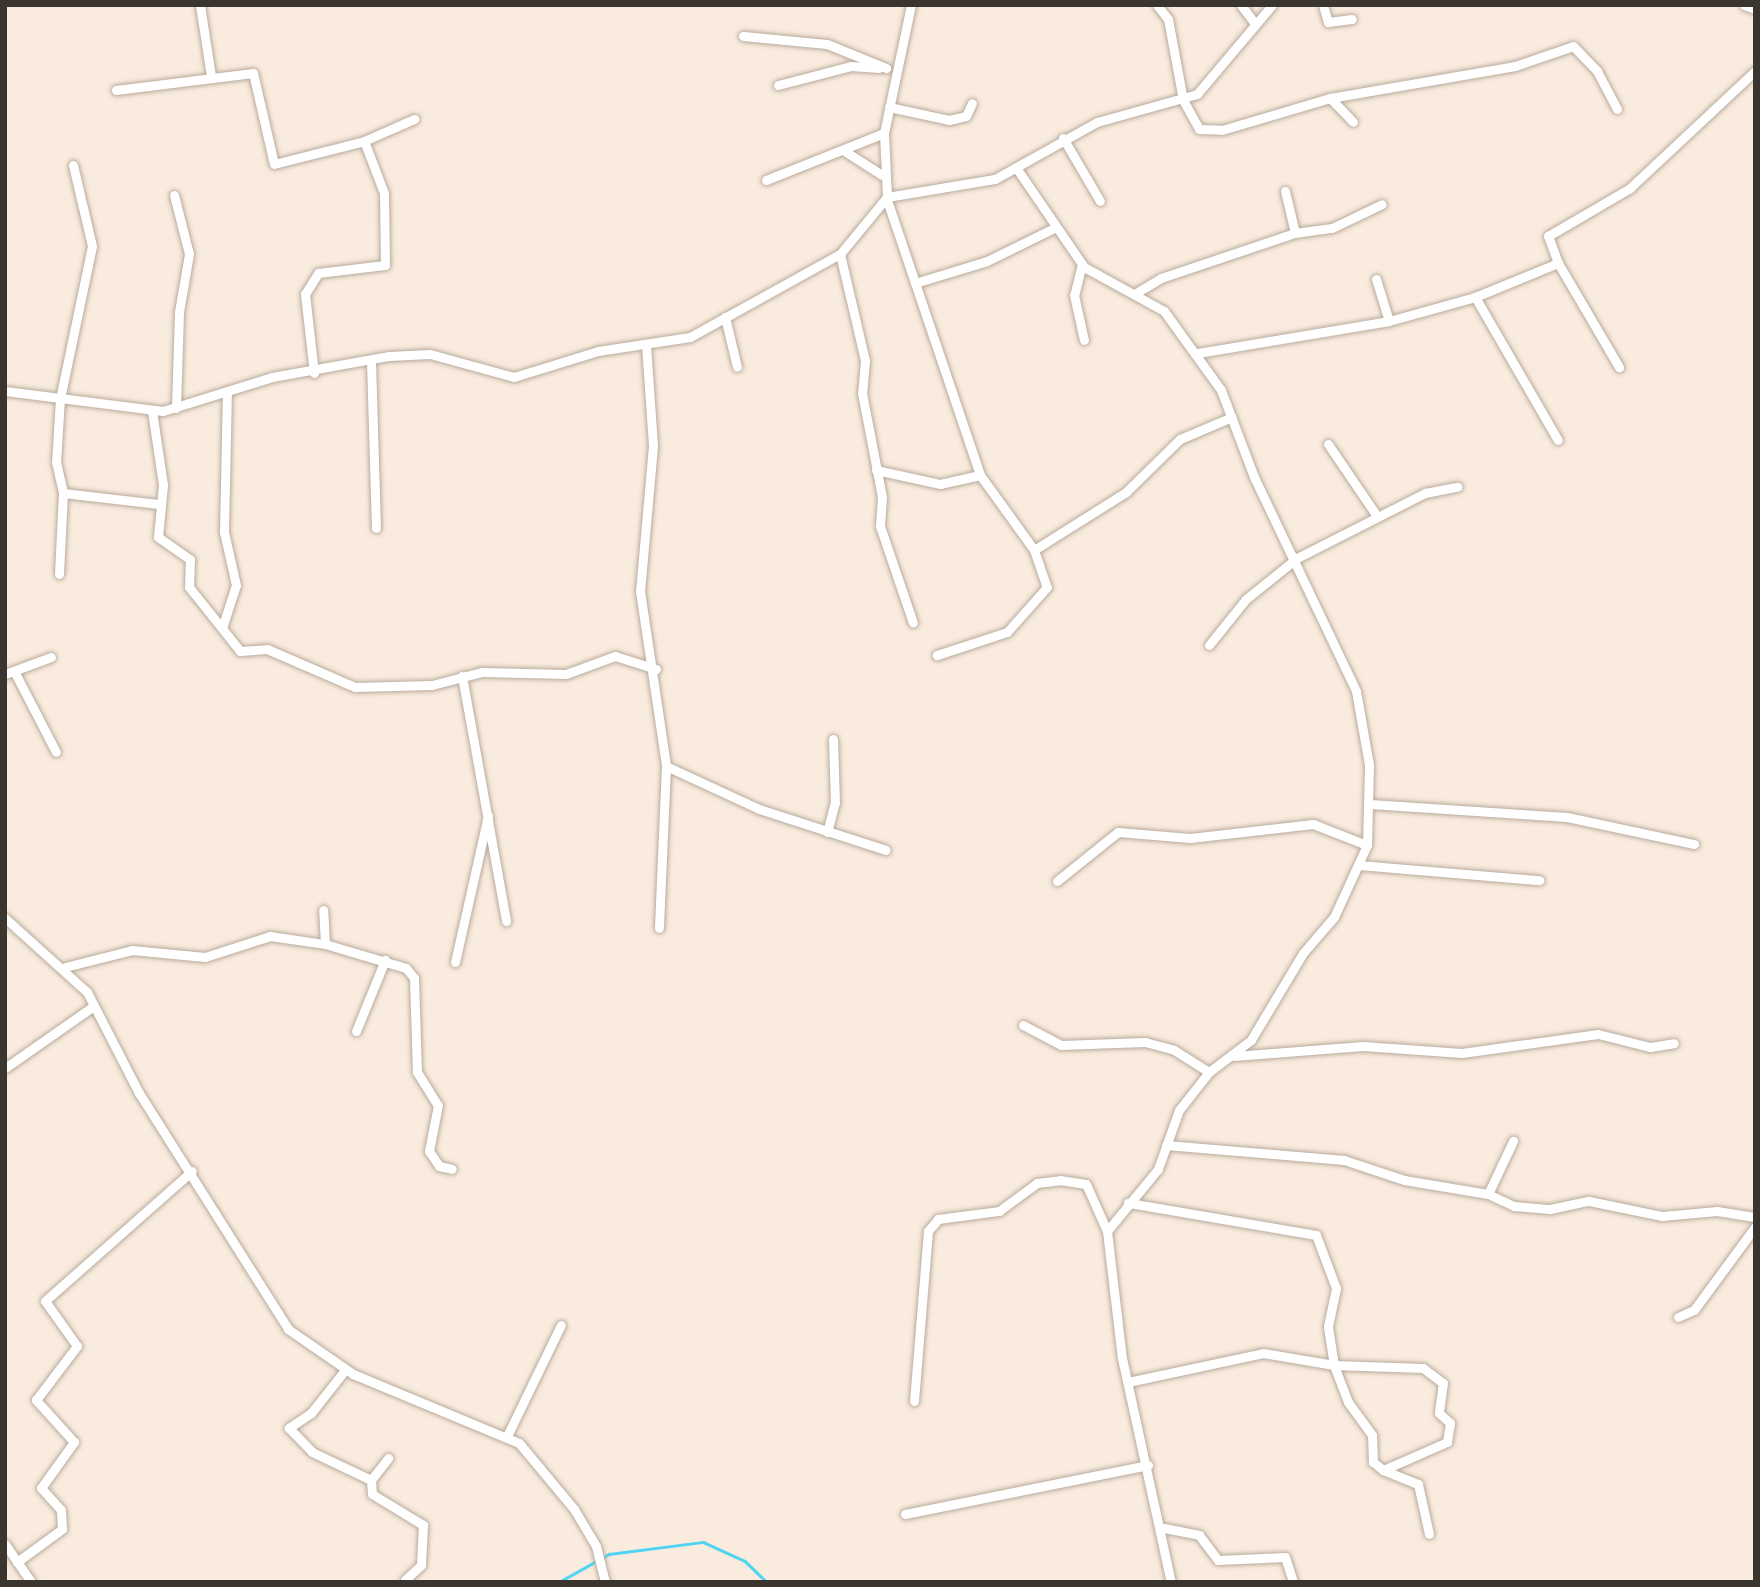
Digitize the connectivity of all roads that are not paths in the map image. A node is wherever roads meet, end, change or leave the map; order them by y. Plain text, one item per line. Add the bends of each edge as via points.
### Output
1 (200, 5) edge
2 (911, 5) edge
3 (1157, 5) edge
4 (1241, 5) edge
5 (1272, 5) edge
6 (1323, 5) edge
7 (1744, 5) edge
8 (1755, 9) edge
9 (1352, 19) dead end
10 (1254, 22) junction
11 (743, 36) dead end
12 (886, 68) junction
13 (1755, 71) edge
14 (211, 76) junction
15 (892, 80) junction
16 (778, 85) dead end
17 (116, 90) dead end
18 (1330, 97) junction
19 (1184, 100) junction
20 (972, 103) dead end
21 (889, 107) junction
22 (1617, 109) dead end
23 (414, 119) dead end
24 (1353, 122) dead end
25 (884, 133) junction
26 (1063, 138) junction
27 (364, 141) junction
28 (843, 150) junction
29 (73, 165) dead end
30 (1017, 169) junction
31 (881, 175) junction
32 (766, 180) dead end
33 (1284, 191) dead end
34 (174, 195) dead end
35 (887, 198) junction
36 (1100, 201) dead end
37 (1382, 204) dead end
38 (1056, 227) junction
39 (1295, 233) junction
40 (840, 254) junction
41 (1558, 262) junction
42 (1082, 264) junction
43 (1376, 279) dead end
44 (915, 283) junction
45 (1136, 293) junction
46 (1475, 297) junction
47 (725, 317) junction
48 (1389, 321) junction
49 (1084, 340) dead end
50 (646, 345) junction
51 (1198, 353) junction
52 (371, 361) junction
53 (737, 367) dead end
54 (1619, 367) dead end
55 (314, 373) junction
56 (5, 391) edge
57 (227, 393) junction
58 (60, 399) junction
59 (176, 408) junction
60 (152, 411) junction
61 (1232, 417) junction
62 (1558, 440) dead end
63 (1328, 444) dead end
64 (876, 470) junction
65 (980, 475) junction
66 (1457, 487) dead end
67 (63, 493) junction
68 (158, 504) junction
69 (1377, 516) junction
70 (376, 528) dead end
71 (1034, 550) junction
72 (1297, 558) junction
73 (59, 574) dead end
74 (913, 623) dead end
75 (222, 628) junction
76 (1209, 645) dead end
77 (937, 655) dead end
78 (51, 657) dead end
79 (656, 669) junction
80 (9, 672) edge
81 (462, 676) junction
82 (833, 738) dead end
83 (56, 752) dead end
84 (666, 766) junction
85 (1370, 804) junction
86 (490, 811) junction
87 (827, 832) junction
88 (1695, 844) dead end
89 (1367, 845) junction
90 (886, 850) dead end
91 (1359, 865) junction
92 (1539, 880) dead end
93 (1057, 881) dead end
94 (323, 910) dead end
95 (5, 918) edge
96 (506, 921) dead end
97 (659, 928) dead end
98 (325, 944) junction
99 (384, 960) junction
100 (455, 962) dead end
101 (65, 967) junction
102 (92, 1007) junction
103 (1023, 1025) dead end
104 (356, 1031) dead end
105 (1674, 1043) dead end
106 (1234, 1056) junction
107 (5, 1068) edge
108 (1209, 1072) junction
109 (1513, 1141) dead end
110 (1166, 1145) junction
111 (452, 1169) dead end
112 (192, 1171) junction
113 (1488, 1194) junction
114 (1128, 1203) junction
115 (1755, 1217) edge
116 (1755, 1227) edge
117 (1107, 1231) junction
118 (1678, 1317) dead end
119 (561, 1325) dead end
120 (1334, 1365) junction
121 (345, 1370) junction
122 (1128, 1382) junction
123 (914, 1401) dead end
124 (508, 1434) junction
125 (388, 1458) dead end
126 (1148, 1465) junction
127 (1383, 1470) junction
128 (371, 1480) junction
129 (905, 1514) dead end
130 (1164, 1528) junction
131 (1429, 1534) dead end
132 (5, 1544) edge
133 (18, 1562) junction
134 (405, 1580) dead end
135 (31, 1582) edge
136 (605, 1582) edge
137 (1171, 1582) edge
138 (1293, 1582) edge

1 - 14 street
2 - 15 street
3 - 19 street via 1174,39
4 - 10 street
5 - 10 street
6 - 9 street via 1328,22
7 - 8 street
10 - 19 street via 1217,75
11 - 12 street via 827,44
12 - 15 street
12 - 16 street via 851,66
13 - 41 street via 1630,188 1548,236
14 - 17 street
14 - 27 street via 253,74 275,164
15 - 21 street
18 - 19 street via 1209,132 1194,126
18 - 22 street via 1515,66 1573,46 1597,71
18 - 24 street
19 - 26 street via 1141,107
20 - 21 street via 966,116 949,120
21 - 25 street
23 - 27 street
25 - 28 street
25 - 31 street
26 - 30 street
26 - 36 street
27 - 55 street via 384,193 385,265 318,273 305,294
28 - 31 street
28 - 32 street
29 - 58 street via 92,246 90,275
30 - 35 street via 972,185
30 - 38 street
31 - 35 street
33 - 39 street
34 - 59 street via 189,254 179,312
35 - 40 street
35 - 44 street
37 - 39 street via 1332,228
38 - 42 street
38 - 44 street via 987,261
39 - 45 street via 1161,278
40 - 47 street
40 - 64 street via 865,361 866,432
41 - 46 street
41 - 54 street
42 - 45 street
42 - 49 street via 1074,295
43 - 48 street
44 - 65 street
45 - 51 street via 1164,311
46 - 48 street
46 - 62 street
47 - 50 street via 700,333
47 - 53 street
48 - 51 street
50 - 52 street via 598,351 514,377 430,354
50 - 79 street via 653,446 640,591
51 - 61 street
52 - 55 street
52 - 70 street
55 - 57 street
56 - 58 street
57 - 59 street
57 - 75 street via 224,532 236,585
58 - 60 street
58 - 67 street via 56,462
59 - 60 street
60 - 68 street via 163,485
61 - 71 street via 1180,439 1126,492
61 - 72 street via 1254,477
63 - 69 street
64 - 65 street via 940,484
64 - 74 street via 880,526
65 - 71 street
66 - 69 street via 1425,493
67 - 68 street
67 - 73 street
68 - 75 street via 158,537 190,559 188,587
69 - 72 street
71 - 77 street via 1047,587 1022,621 991,639
72 - 76 street via 1246,599
72 - 85 street via 1356,691
75 - 81 street via 240,651 267,649 355,687 432,685
78 - 80 street
79 - 81 street via 615,656 566,674
79 - 84 street
80 - 83 street
81 - 86 street
82 - 87 street via 835,803
84 - 87 street
84 - 97 street
85 - 88 street via 1567,817
85 - 89 street
86 - 96 street
86 - 100 street
87 - 90 street
89 - 91 street
89 - 93 street via 1313,824 1190,838 1118,832
91 - 92 street
91 - 106 street via 1334,917
94 - 98 street
95 - 101 street
98 - 99 street
98 - 101 street via 270,936 205,957 132,950
99 - 104 street
99 - 111 street via 414,978 417,1072 438,1105 429,1152 439,1166
101 - 102 street
102 - 107 street
102 - 112 street
103 - 108 street via 1061,1045 1145,1042 1174,1050
105 - 106 street via 1650,1047 1598,1034 1462,1053 1363,1046
106 - 108 street
108 - 110 street via 1179,1110
109 - 113 street
110 - 113 street via 1344,1160 1405,1180
110 - 114 street via 1158,1168
112 - 121 street via 288,1329
112 - 133 street via 45,1301 77,1346 36,1399 74,1442 41,1488 61,1510 61,1529
113 - 115 street via 1533,1209 1589,1201 1662,1216 1717,1211
114 - 117 street
114 - 120 street via 1316,1235 1336,1289 1328,1326
116 - 118 street via 1694,1310
117 - 122 street
117 - 123 street via 1086,1184 1060,1180 1037,1183 999,1211 938,1219 928,1231
119 - 124 street
120 - 122 street via 1263,1353
120 - 127 street via 1348,1402 1372,1435 1373,1462
120 - 127 street via 1423,1368 1443,1382 1439,1413 1450,1423 1447,1442
121 - 124 street
121 - 128 street via 311,1413 289,1428 312,1452
122 - 126 street
124 - 136 street via 574,1509 597,1552
125 - 128 street
126 - 129 street
126 - 130 street
127 - 131 street via 1418,1484
128 - 134 street via 372,1494 423,1525 421,1564
130 - 137 street
130 - 138 street via 1199,1535 1218,1560 1285,1557
132 - 133 street
133 - 135 street

